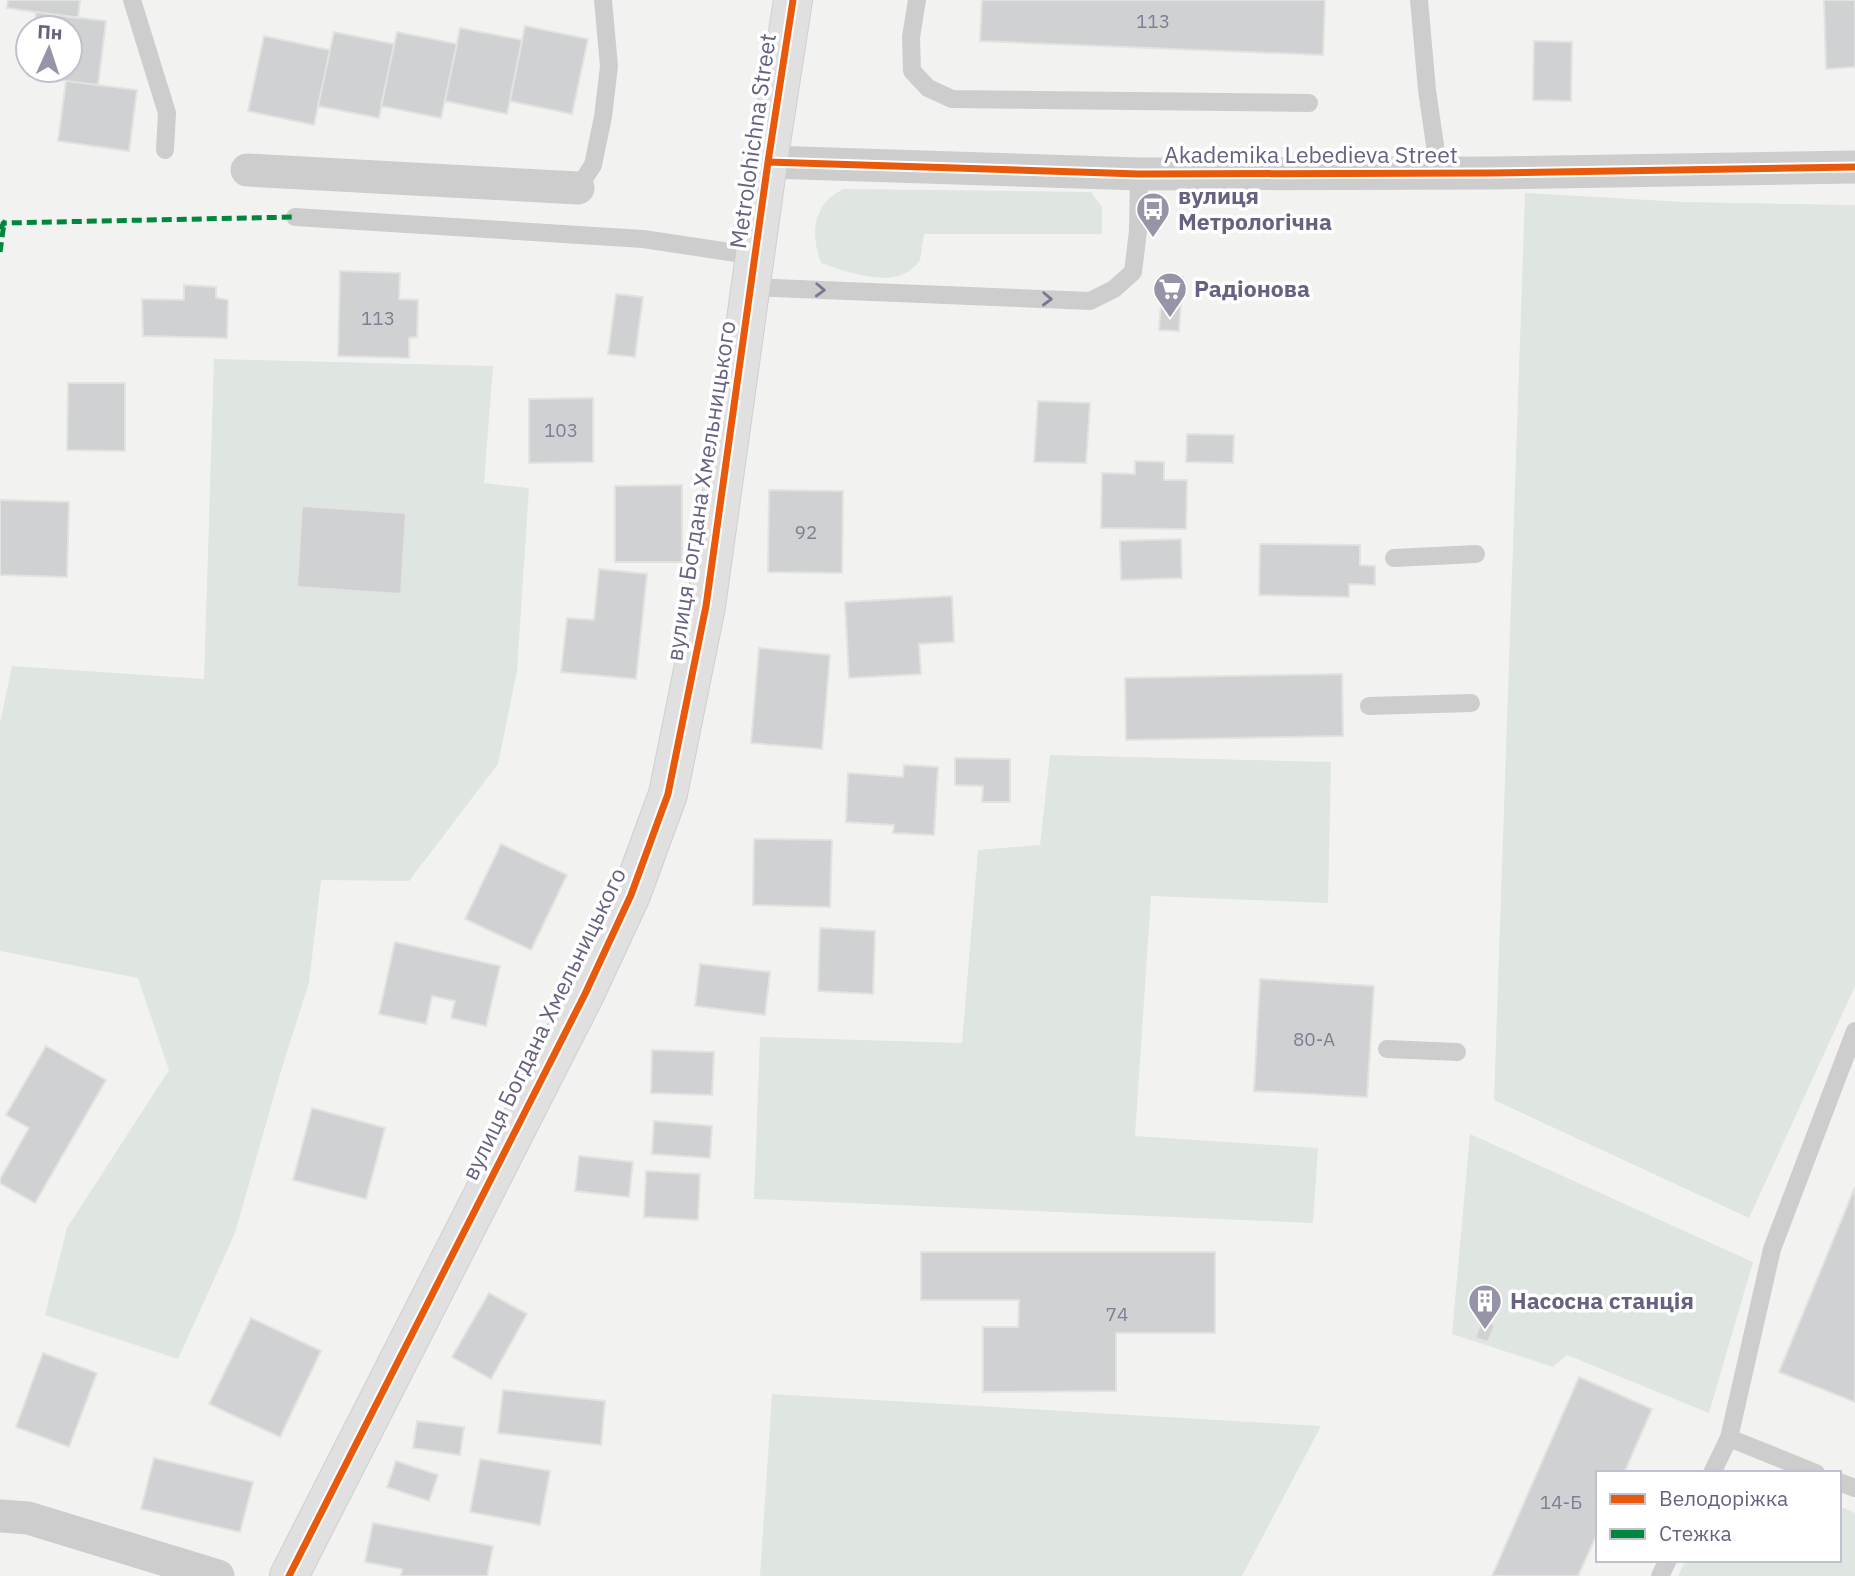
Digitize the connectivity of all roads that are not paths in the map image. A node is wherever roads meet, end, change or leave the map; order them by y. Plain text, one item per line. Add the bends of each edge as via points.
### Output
1 (132, 0) edge
2 (603, 0) edge
3 (793, 0) edge
4 (917, 0) edge
5 (1419, 0) edge
6 (1309, 103) dead end
7 (165, 150) dead end
8 (768, 162) junction
9 (1855, 167) edge
10 (247, 170) dead end
11 (1439, 173) junction
12 (1139, 174) junction
13 (578, 188) joint
14 (295, 217) dead end
15 (754, 272) junction
16 (1476, 554) dead end
17 (1394, 558) dead end
18 (1471, 703) dead end
19 (1369, 706) dead end
20 (1855, 1031) edge
21 (1387, 1049) dead end
22 (1457, 1052) dead end
23 (1729, 1438) junction
24 (1713, 1471) edge
25 (1811, 1471) edge
26 (0, 1516) edge
27 (218, 1576) edge
28 (289, 1576) edge

1 - 7 lane via 167,113
2 - 13 lane via 609,66 603,117 593,165
3 - 8 street, Metrolohichna Street
4 - 6 lane via 912,71 928,88 952,99
5 - 11 lane
8 - 12 street, Akademika Lebedieva Street
8 - 15 street, Metrolohichna Street
9 - 11 street, Akademika Lebedieva Street
10 - 13 street
11 - 12 street, Akademika Lebedieva Street
15 -> 12 lane via 1090,301 1114,289 1133,271
14 - 15 lane via 643,239
15 - 28 street, вулиця Богдана Хмельницького via 706,607 668,794 631,895 585,994
16 - 17 lane
18 - 19 lane
20 - 23 lane via 1772,1249
21 - 22 lane
23 - 24 lane
23 - 25 lane
26 - 27 street via 28,1518

